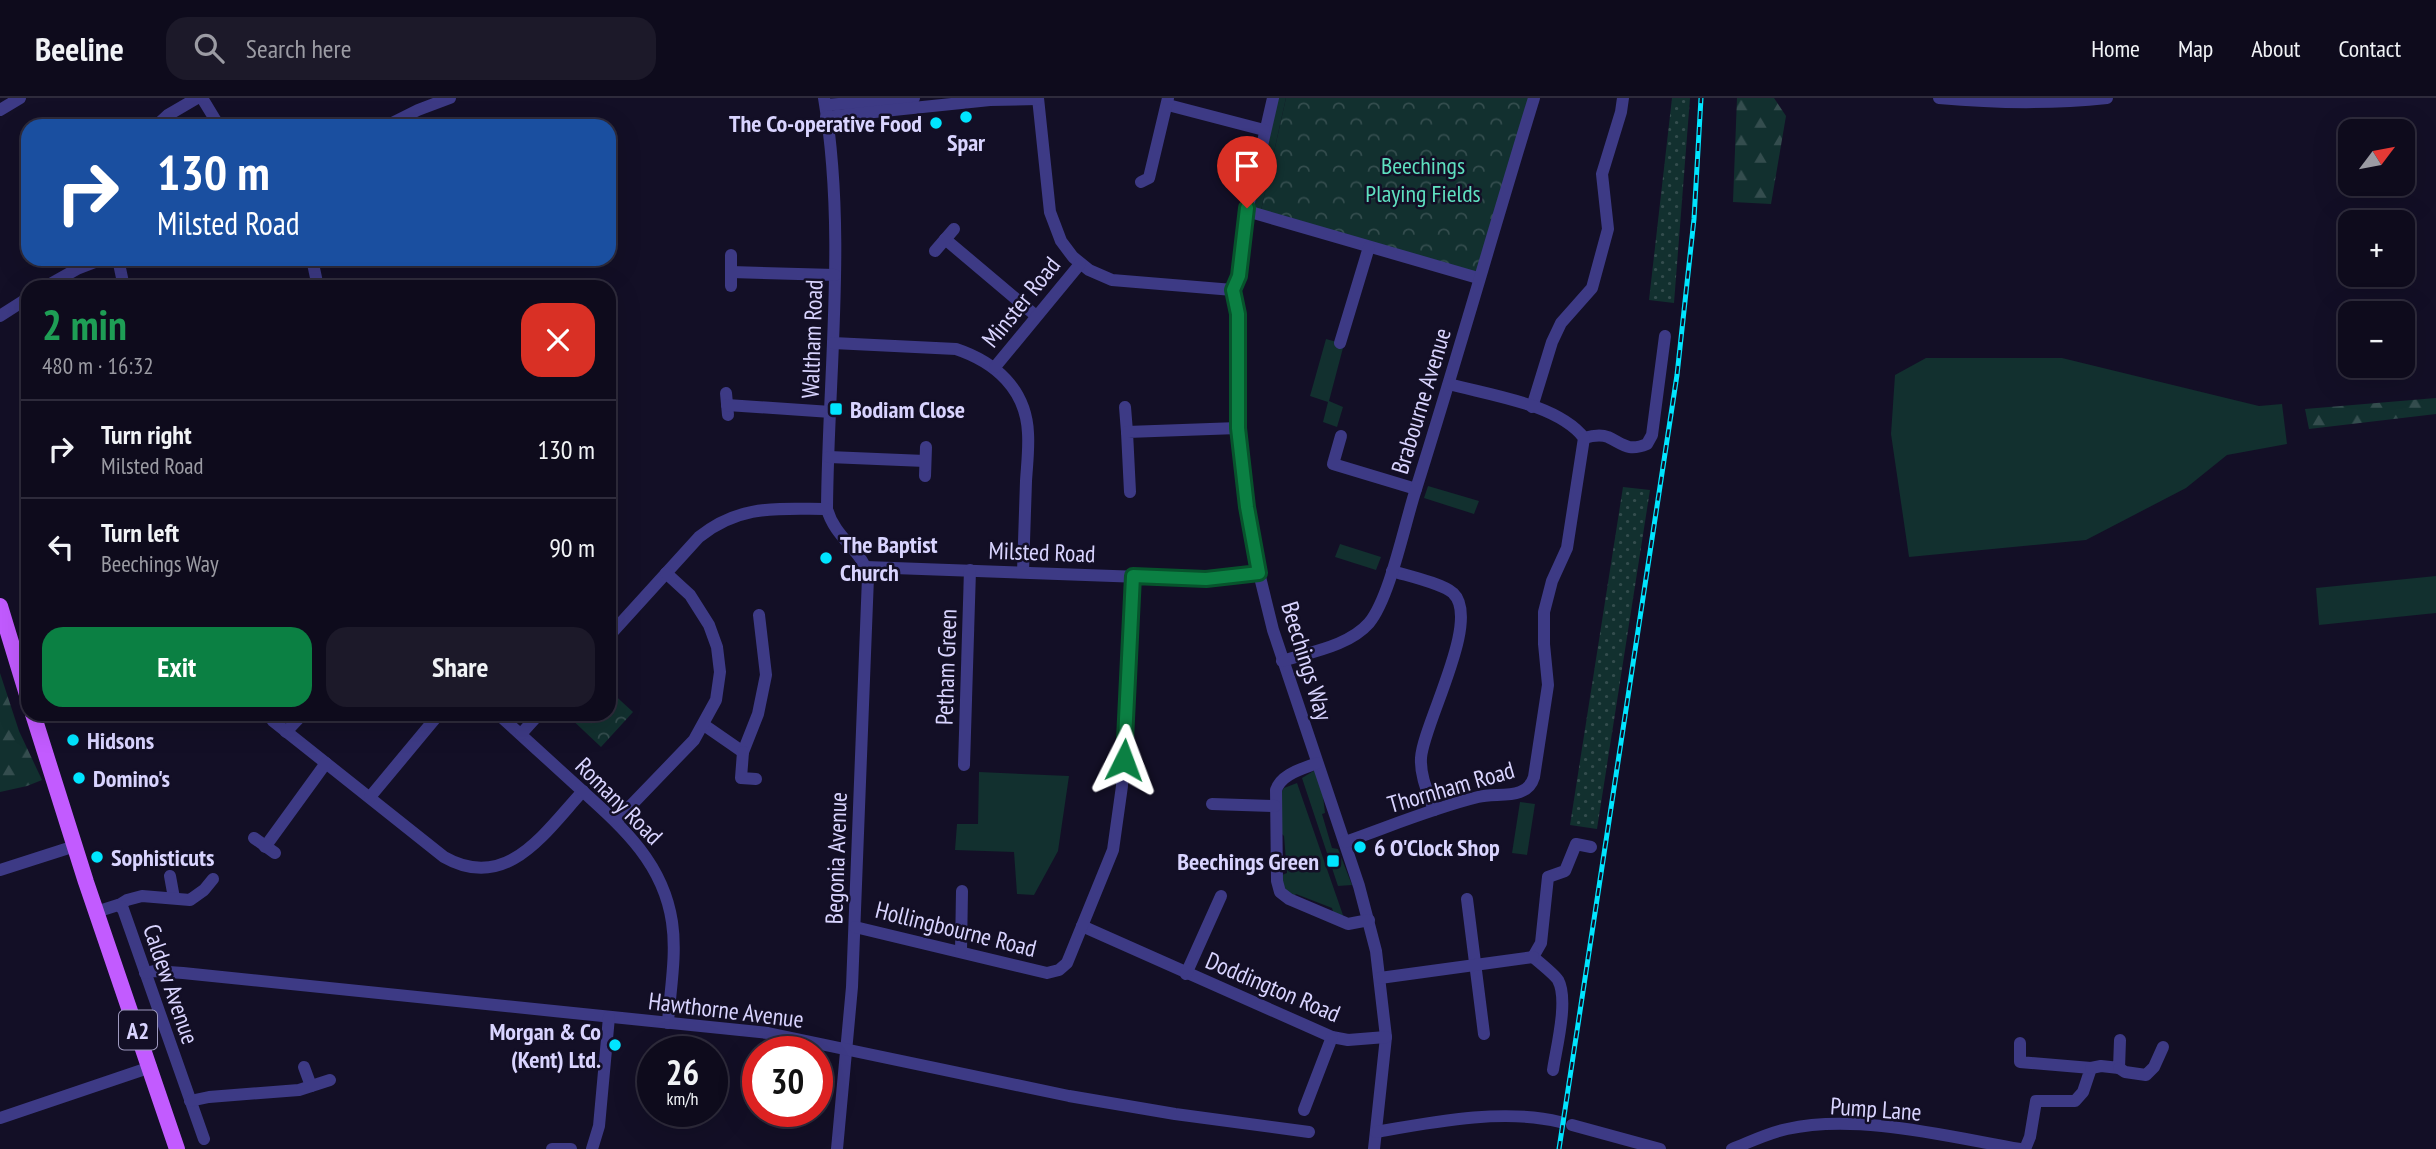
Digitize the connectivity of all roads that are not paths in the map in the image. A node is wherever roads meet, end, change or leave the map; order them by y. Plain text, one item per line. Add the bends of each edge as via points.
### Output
1 (20, 98) edge
2 (200, 98) edge
3 (915, 98) edge
4 (1273, 98) edge
5 (1534, 98) edge
6 (1623, 98) edge
7 (1939, 98) edge
8 (2107, 98) edge
9 (446, 99) edge
10 (1038, 99) edge
11 (1168, 102) edge
12 (825, 107) edge
13 (0, 110) edge
14 (164, 119) edge
15 (215, 119) edge
16 (402, 119) edge
17 (1264, 130) junction
18 (1141, 182) dead end
19 (1247, 211) junction
20 (1369, 247) junction
21 (935, 251) dead end
22 (731, 255) dead end
23 (1080, 264) junction
24 (85, 266) edge
25 (731, 272) junction
26 (835, 275) junction
27 (1478, 278) junction
28 (57, 280) edge
29 (731, 286) dead end
30 (1233, 290) junction
31 (21, 302) edge
32 (1035, 315) junction
33 (0, 316) edge
34 (1665, 336) dead end
35 (834, 343) junction
36 (1340, 343) dead end
37 (995, 367) junction
38 (1450, 384) junction
39 (727, 404) dead end
40 (1125, 407) dead end
41 (1532, 407) junction
42 (831, 412) junction
43 (1238, 428) junction
44 (1127, 432) junction
45 (1341, 436) dead end
46 (1584, 438) junction
47 (926, 447) dead end
48 (829, 457) junction
49 (925, 461) junction
50 (1333, 464) junction
51 (925, 476) dead end
52 (1329, 479) dead end
53 (1416, 489) junction
54 (1130, 492) dead end
55 (827, 509) junction
56 (866, 568) junction
57 (970, 570) junction
58 (1392, 571) junction
59 (1023, 572) junction
60 (666, 573) junction
61 (1259, 573) junction
62 (1133, 576) junction
63 (0, 606) edge
64 (759, 615) dead end
65 (616, 628) edge
66 (1282, 661) junction
67 (21, 675) edge
68 (35, 721) edge
69 (275, 721) edge
70 (296, 721) edge
71 (433, 721) edge
72 (506, 721) edge
73 (532, 721) edge
74 (704, 725) junction
75 (286, 732) junction
76 (520, 734) junction
77 (743, 752) junction
78 (326, 763) junction
79 (1317, 763) junction
80 (964, 765) dead end
81 (756, 779) dead end
82 (583, 791) junction
83 (370, 797) junction
84 (1212, 804) dead end
85 (1275, 806) junction
86 (1434, 810) junction
87 (616, 821) junction
88 (254, 838) dead end
89 (1345, 842) junction
90 (75, 846) junction
91 (1591, 847) dead end
92 (0, 870) edge
93 (170, 876) dead end
94 (213, 879) dead end
95 (962, 891) dead end
96 (1221, 896) dead end
97 (174, 898) junction
98 (1467, 899) dead end
99 (119, 905) junction
100 (96, 912) junction
101 (1369, 920) junction
102 (1082, 926) junction
103 (855, 927) junction
104 (961, 951) junction
105 (1533, 957) junction
106 (1476, 965) junction
107 (145, 973) junction
108 (1186, 974) junction
109 (1380, 978) junction
110 (609, 1017) junction
111 (668, 1023) junction
112 (1484, 1034) dead end
113 (1386, 1037) junction
114 (1332, 1038) junction
115 (2120, 1040) dead end
116 (2021, 1043) dead end
117 (2163, 1047) dead end
118 (845, 1048) junction
119 (151, 1067) junction
120 (304, 1067) dead end
121 (2091, 1068) junction
122 (2119, 1068) junction
123 (1553, 1070) dead end
124 (330, 1080) dead end
125 (311, 1086) junction
126 (190, 1101) junction
127 (0, 1118) edge
128 (1376, 1132) junction
129 (204, 1139) dead end
130 (177, 1149) edge
131 (552, 1149) edge
132 (571, 1149) edge
133 (592, 1149) edge
134 (837, 1149) edge
135 (1374, 1149) edge
136 (1660, 1149) edge
137 (1732, 1149) edge
138 (2023, 1149) edge

1 - 13 street
2 - 14 street
2 - 15 street
3 - 12 street
4 - 17 street, Beechings Way
5 - 27 street, Brabourne Avenue
6 - 41 street via 1602,174 1608,229 1592,288 1556,332
7 - 8 street via 2045,102
9 - 16 street
10 - 12 street
10 - 23 street via 1051,218 1063,245
11 - 17 street
11 - 18 street via 1149,178
12 - 26 street, Waltham Road via 834,174
17 - 19 street, Beechings Way
19 - 20 street
19 - 30 street, Beechings Way
20 - 27 street
20 - 36 street
21 - 32 street via 949,234
22 - 25 street
23 - 30 street via 1116,281
23 - 32 street, Minster Road
24 - 28 street
25 - 26 street
25 - 29 street
26 - 35 street, Waltham Road
27 - 38 street, Brabourne Avenue
30 - 43 street, Beechings Way via 1238,314
31 - 33 street
32 - 37 street, Minster Road
34 - 46 street via 1647,444 1623,446 1604,436
35 - 37 street via 956,349
35 - 42 street, Waltham Road
37 - 59 street via 1022,406 1028,431
38 - 41 street
38 - 53 street, Brabourne Avenue
39 - 42 street
40 - 44 street
41 - 46 street via 1564,419
42 - 48 street, Waltham Road
43 - 44 street
43 - 61 street, Beechings Way
44 - 54 street
45 - 50 street
46 - 86 street, Thornham Road via 1567,548 1545,606 1547,691 1533,782 1519,793 1490,794
47 - 49 street
48 - 49 street
48 - 55 street, Waltham Road
49 - 51 street
50 - 52 street
50 - 53 street
53 - 58 street, Brabourne Avenue
55 - 56 street via 831,523
55 - 60 street via 762,509 732,516 699,537
56 - 57 street, Milsted Road
56 - 103 street, Begonia Avenue
57 - 59 street, Milsted Road
57 - 80 street, Petham Green
58 - 66 street, Brabourne Avenue via 1368,624 1353,636
58 - 86 street via 1443,588 1454,594 1458,603 1452,667 1425,734 1421,758
59 - 62 street, Milsted Road
60 - 65 street
60 - 74 street via 701,610 717,647 716,700
61 - 62 street, Milsted Road via 1206,579
61 - 66 street, Beechings Way
62 - 102 street, Hollingbourne Road via 1122,786 1113,850
63 - 67 main road
64 - 77 street via 766,675
66 - 79 street, Beechings Way
68 - 90 main road, A2
69 - 75 street
70 - 75 street
71 - 83 street
72 - 76 street, Romany Road
73 - 76 street
74 - 77 street
74 - 87 street
75 - 78 street
76 - 82 street, Romany Road
77 - 81 street via 741,778
78 - 83 street
78 - 88 street via 270,850
79 - 85 street via 1278,783
79 - 89 street, Beechings Way
82 - 83 street via 533,846 488,869 458,865 444,857
82 - 87 street, Romany Road
84 - 85 street
85 - 101 street via 1280,892 1348,924
86 - 89 street, Thornham Road
87 - 111 street, Romany Road via 646,854 669,904 674,939
89 - 101 street, Beechings Way
90 - 92 street
90 - 100 main road, A2
91 - 105 street via 1576,844 1565,871 1548,877 1541,943
93 - 97 street
94 - 97 street via 190,900
95 - 104 street
96 - 108 street, Doddington Road
97 - 99 street via 136,897
98 - 106 street
99 - 100 street, Caldew Avenue
99 - 107 street, Caldew Avenue
100 - 119 main road, A2
101 - 109 street, Beechings Way
102 - 104 street, Hollingbourne Road via 1067,963 1052,973
102 - 108 street, Doddington Road
103 - 104 street, Hollingbourne Road
103 - 118 street, Begonia Avenue
105 - 106 street
105 - 123 street via 1556,978 1560,990 1562,1013
106 - 109 street
106 - 112 street
107 - 110 street, Hawthorne Avenue via 183,973
107 - 126 street, Caldew Avenue
108 - 114 street, Doddington Road
109 - 113 street, Beechings Way
110 - 111 street, Hawthorne Avenue
110 - 133 street via 599,1126
111 - 118 street, Hawthorne Avenue via 775,1034
113 - 114 street, Doddington Road
113 - 128 street, Beechings Way
114 - 118 street, Hawthorne Avenue via 1302,1123 1175,1114
115 - 122 street
116 - 121 street via 2020,1062
117 - 122 street via 2146,1075
118 - 134 street, Begonia Avenue
119 - 127 street
119 - 130 main road, A2
120 - 125 street
121 - 122 street
121 - 138 street via 2075,1101 2036,1101 2030,1137
124 - 125 street
125 - 126 street
126 - 129 street, Caldew Avenue
128 - 135 street, Beechings Way
128 - 136 street via 1462,1118 1537,1117
131 - 132 street
137 - 138 street, Pump Lane via 1786,1129 1843,1124

